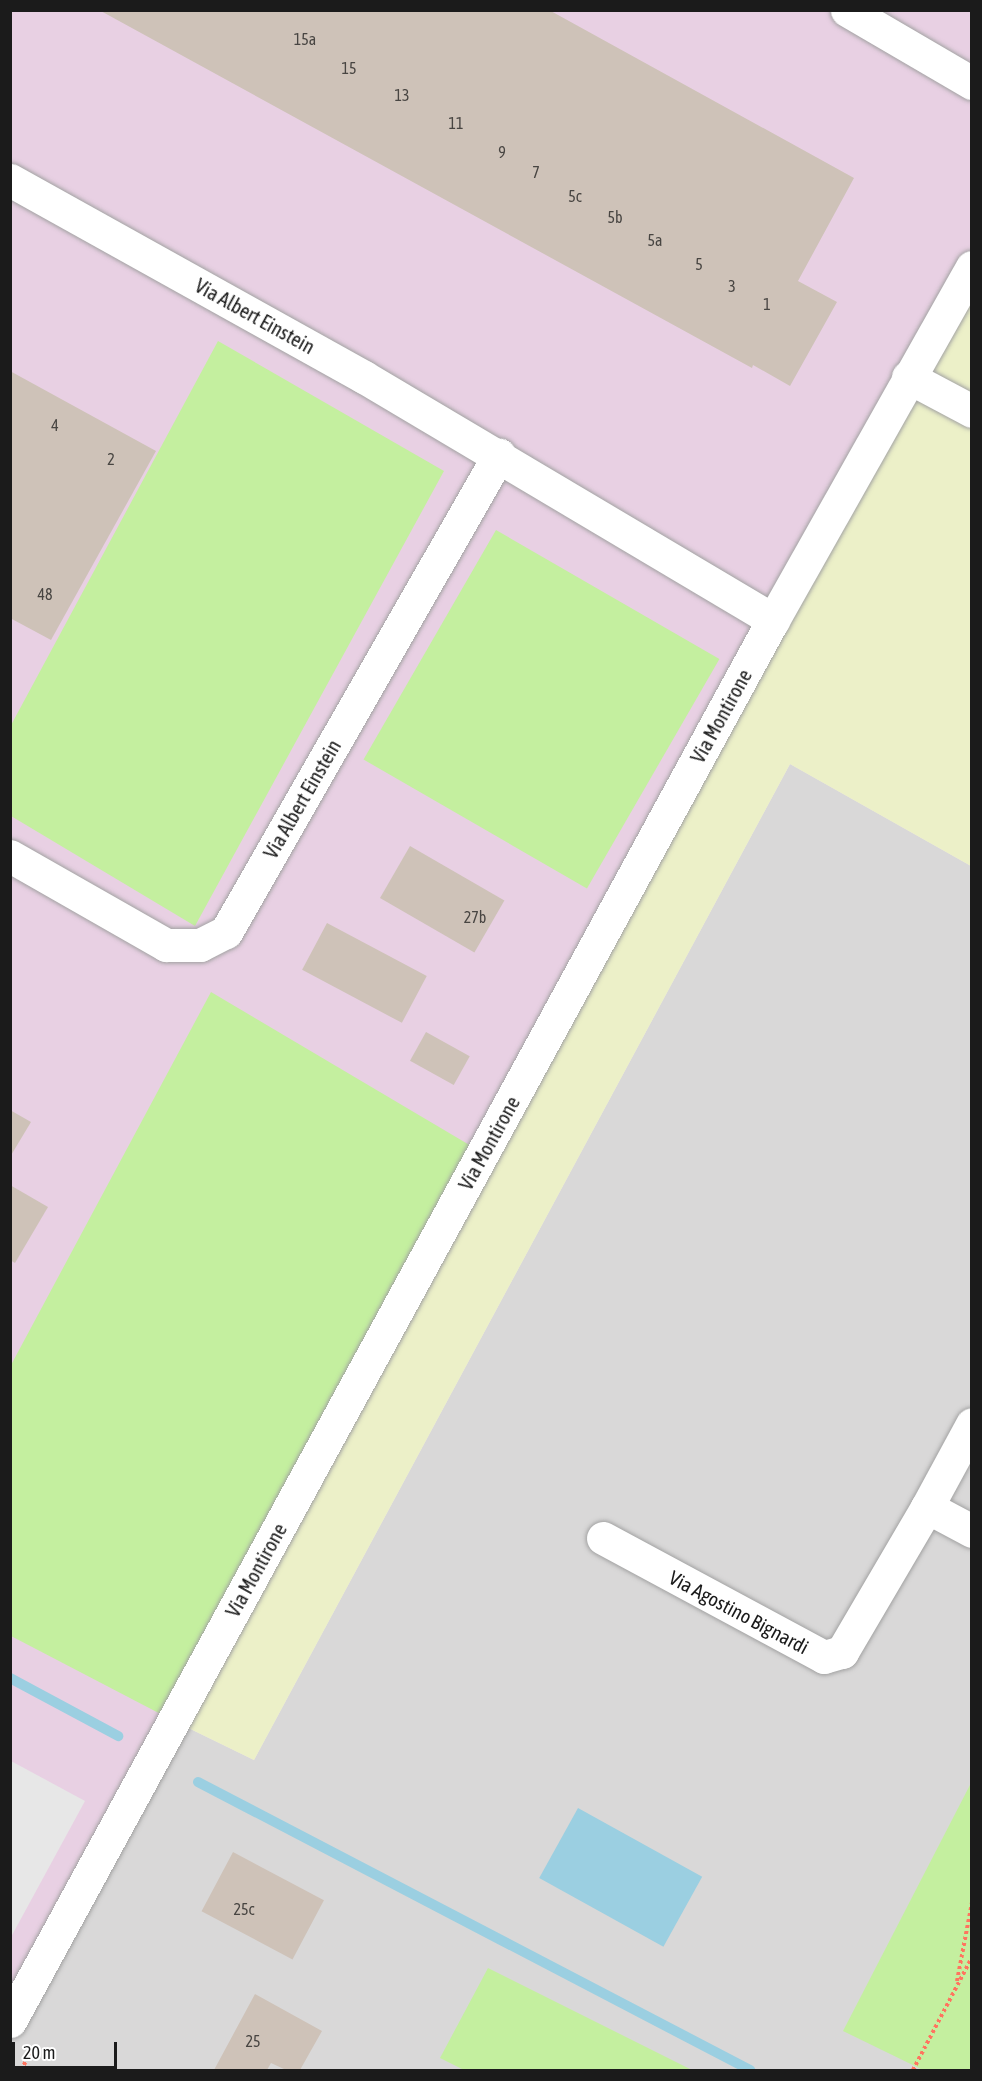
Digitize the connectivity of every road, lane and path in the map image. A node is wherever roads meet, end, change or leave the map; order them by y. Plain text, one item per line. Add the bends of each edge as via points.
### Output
1 (847, 10) edge
2 (972, 82) edge
3 (10, 180) edge
4 (972, 267) edge
5 (908, 377) junction
6 (972, 411) edge
7 (499, 455) junction
8 (773, 620) junction
9 (10, 856) edge
10 (972, 1424) edge
11 (927, 1506) junction
12 (972, 1531) edge
13 (603, 1538) dead end
14 (972, 1902) edge
15 (972, 1957) edge
16 (956, 1986) junction
17 (10, 2021) edge
18 (912, 2070) edge

1 - 2 street
3 - 7 street, Via Albert Einstein
4 - 5 street, Via Montirone
5 - 6 street
5 - 8 street, Via Montirone
7 - 8 street, Via Albert Einstein
7 - 9 street, Via Albert Einstein via 226,933 200,945 166,945
8 - 17 street, Via Montirone
10 - 11 street, Via Agostino Bignardi
11 - 12 street
11 - 13 street, Via Agostino Bignardi via 842,1652 824,1657
14 - 16 path
15 - 16 path
16 - 18 path

